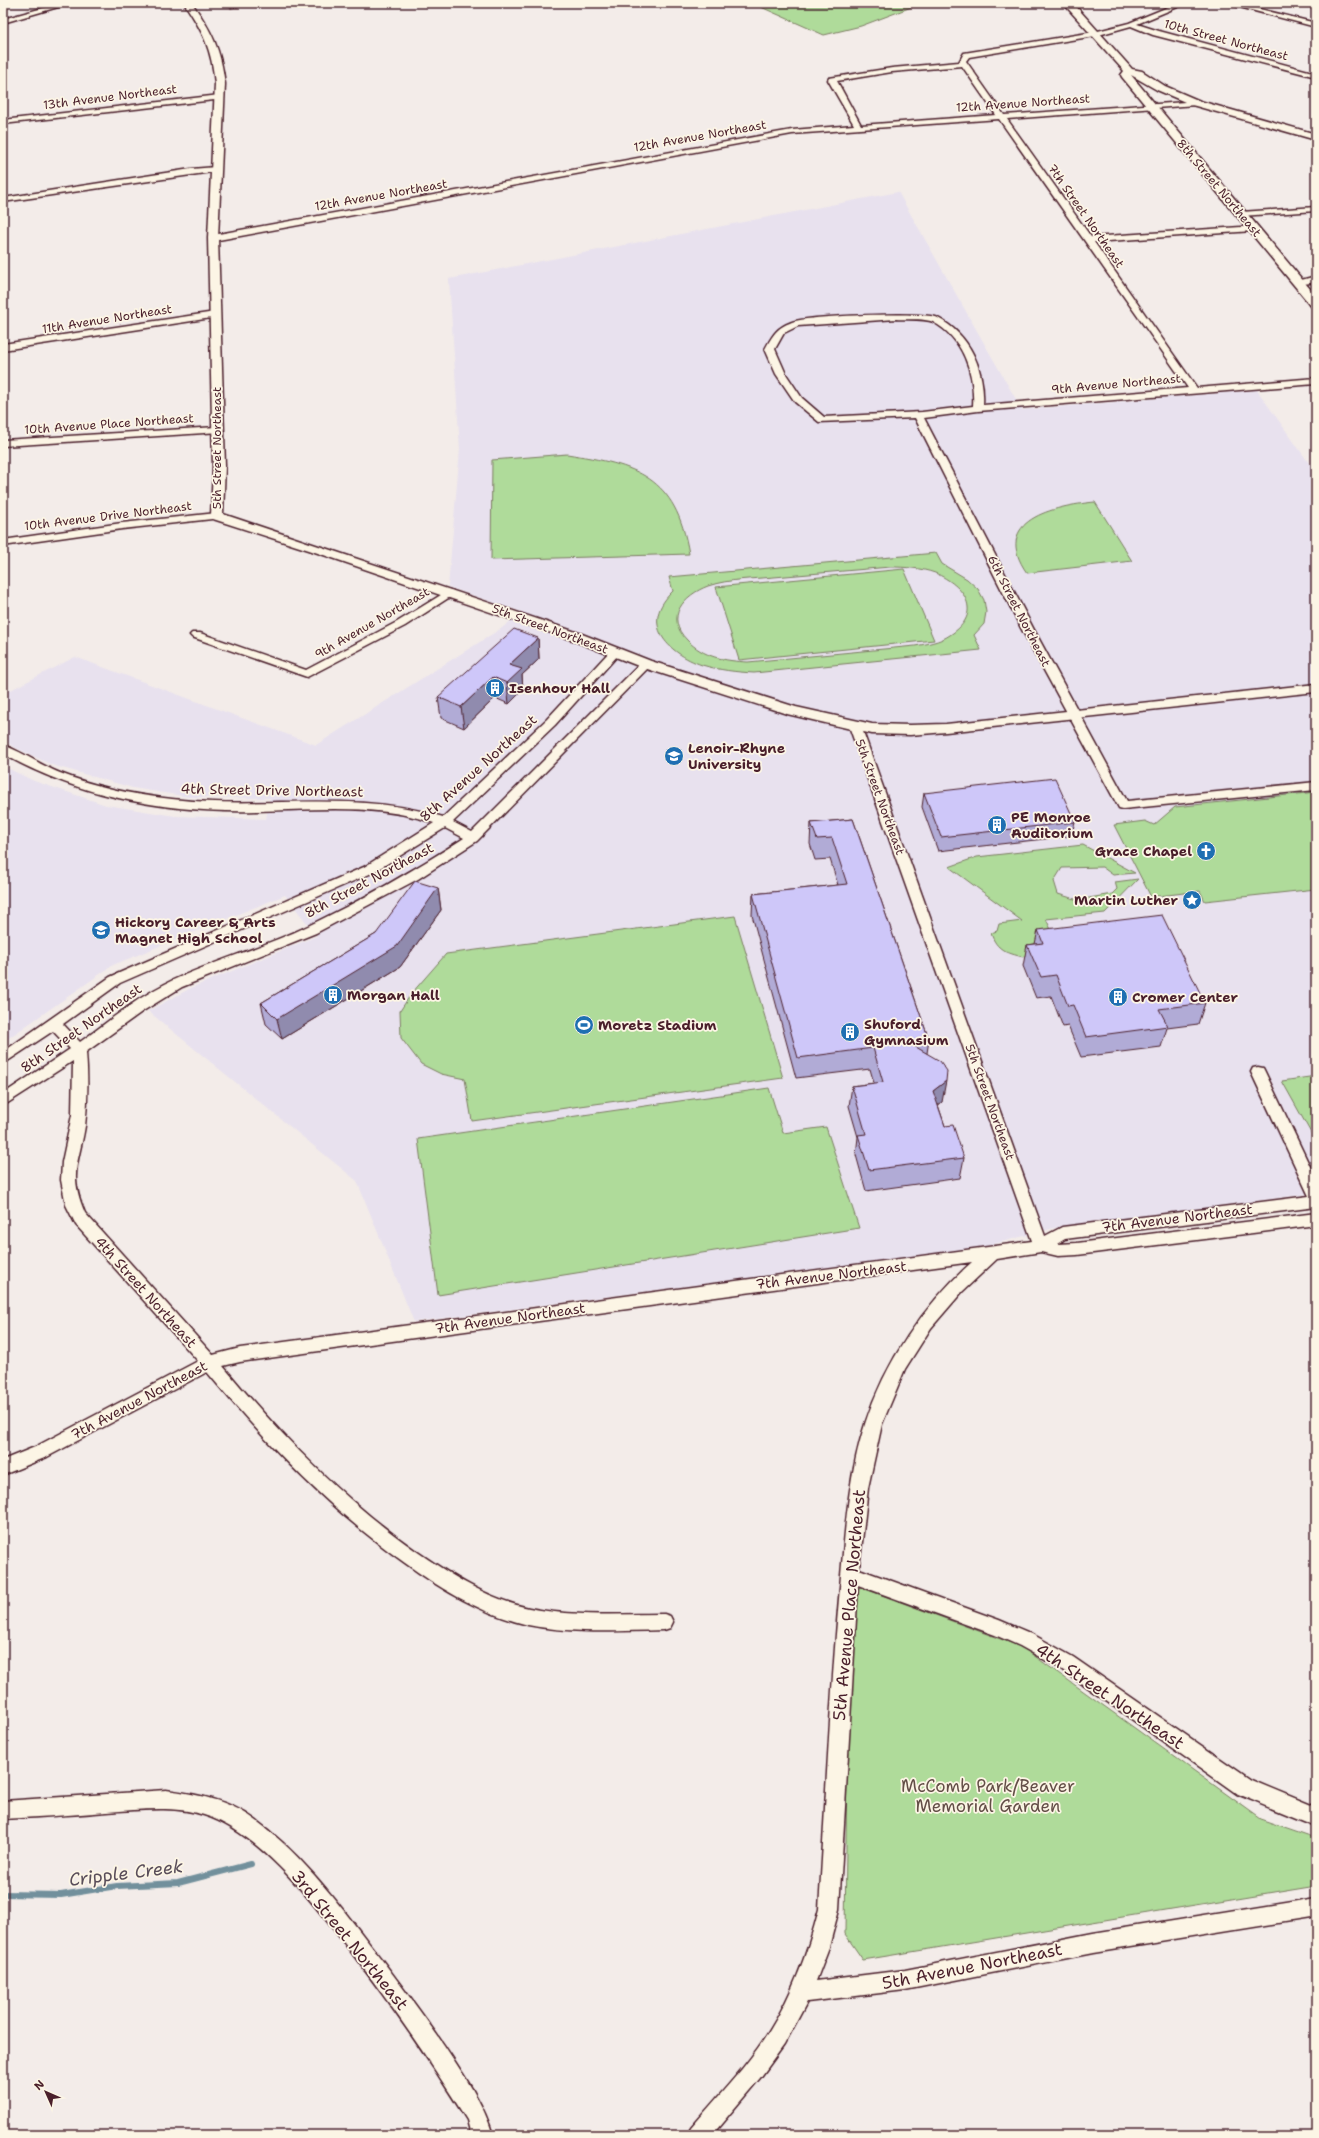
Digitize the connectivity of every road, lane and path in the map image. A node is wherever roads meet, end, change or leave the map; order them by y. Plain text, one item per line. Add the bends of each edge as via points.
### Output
1 (69, 3) edge
2 (188, 3) edge
3 (251, 3) edge
4 (1068, 3) edge
5 (1184, 3) edge
6 (1227, 3) edge
7 (231, 5) dead end
8 (3, 21) edge
9 (1131, 24) junction
10 (1316, 25) edge
11 (1095, 34) junction
12 (965, 60) junction
13 (1129, 71) junction
14 (1316, 74) edge
15 (220, 97) junction
16 (1196, 103) junction
17 (1152, 107) junction
18 (1002, 117) junction
19 (3, 122) edge
20 (858, 126) junction
21 (1316, 136) edge
22 (216, 169) junction
23 (3, 200) edge
24 (1316, 208) edge
25 (1241, 214) junction
26 (1253, 228) junction
27 (214, 238) junction
28 (1087, 240) junction
29 (1316, 279) edge
30 (1298, 282) junction
31 (1316, 304) edge
32 (215, 315) junction
33 (3, 347) edge
34 (1316, 381) edge
35 (1194, 390) junction
36 (978, 408) junction
37 (918, 415) junction
38 (217, 430) junction
39 (3, 443) edge
40 (217, 516) junction
41 (3, 543) edge
42 (449, 593) junction
43 (196, 635) dead end
44 (615, 652) junction
45 (646, 664) junction
46 (1316, 688) edge
47 (1074, 715) junction
48 (855, 726) junction
49 (3, 749) edge
50 (1316, 786) edge
51 (444, 823) junction
52 (473, 838) junction
53 (54, 1022) junction
54 (79, 1050) junction
55 (3, 1059) edge
56 (1258, 1072) dead end
57 (3, 1101) edge
58 (1316, 1195) edge
59 (1316, 1201) edge
60 (1316, 1220) edge
61 (1042, 1246) junction
62 (992, 1254) junction
63 (210, 1363) junction
64 (3, 1468) edge
65 (850, 1574) junction
66 (664, 1622) dead end
67 (3, 1810) edge
68 (1316, 1817) edge
69 (1316, 1907) edge
70 (801, 1993) junction
71 (482, 2135) edge
72 (698, 2135) edge

1 - 8 street
2 - 15 street, 5th Street Northeast via 216,50
3 - 7 street
4 - 11 main road
5 - 9 street
6 - 10 street
9 - 11 street
9 - 14 street, 10th Street Northeast via 1164,35
11 - 12 street
11 - 13 main road
12 - 18 street, 7th Street Northeast
12 - 20 street via 832,80
13 - 16 main road via 1138,73 1161,88
13 - 17 main road, 8th Street Northeast via 1126,75
15 - 19 street, 13th Avenue Northeast
15 - 22 street, 5th Street Northeast
16 - 17 street, 12th Avenue Northeast
16 - 21 main road
17 - 18 street, 12th Avenue Northeast
17 - 25 main road, 8th Street Northeast
18 - 20 street, 12th Avenue Northeast
18 - 28 street, 7th Street Northeast
20 - 27 street, 12th Avenue Northeast via 779,134
22 - 23 street
22 - 27 street, 5th Street Northeast
24 - 25 street
25 - 26 main road, 8th Street Northeast
26 - 28 street
26 - 30 main road, 8th Street Northeast
27 - 32 street, 5th Street Northeast
28 - 35 street, 7th Street Northeast
29 - 30 street
30 - 31 main road, 8th Street Northeast
32 - 33 street, 11th Avenue Northeast
32 - 38 street, 5th Street Northeast
34 - 35 street, 9th Avenue Northeast
35 - 36 street, 9th Avenue Northeast
36 - 37 street, 9th Avenue Northeast
36 - 37 street, 9th Avenue Northeast via 980,391 970,356 959,337 934,319 896,316 796,323 780,331 770,349 781,374 798,400 822,420
37 - 47 street, 6th Street Northeast
38 - 39 street, 10th Avenue Place Northeast
38 - 40 street, 5th Street Northeast
40 - 41 street, 10th Avenue Drive Northeast
40 - 42 street, 5th Street Northeast
42 - 43 street, 9th Avenue Northeast via 401,624 307,674
42 - 44 street, 5th Street Northeast
44 - 45 street, 5th Street Northeast
44 - 51 street, 8th Avenue Northeast via 551,722
45 - 48 street, 5th Street Northeast via 792,711
45 - 52 street, 8th Street Northeast
46 - 47 street
47 - 48 street via 946,728 891,730
47 - 50 street, 6th Street Northeast via 1123,805
48 - 61 street, 5th Street Northeast
49 - 51 street, 4th Street Drive Northeast via 45,772 130,797 212,806 379,807 422,815
51 - 52 street, 4th Street Drive Northeast
51 - 53 street, 8th Avenue Northeast via 368,870 115,980
52 - 54 street, 8th Street Northeast via 402,883 311,930 177,984 138,1007
53 - 54 street
53 - 55 street, 8th Avenue Northeast
54 - 57 street, 8th Street Northeast
54 - 63 street, 4th Street Northeast via 80,1101 76,1137 70,1154 68,1172 73,1206 81,1221
56 - 58 street
59 - 61 street, 7th Avenue Northeast via 1062,1233
60 - 61 street, 7th Avenue Northeast via 1077,1249 1058,1250
61 - 62 street, 7th Avenue Northeast
62 - 63 street, 7th Avenue Northeast via 240,1355
62 - 65 street, 5th Avenue Place Northeast via 964,1277 933,1311 905,1352 878,1409 864,1456 858,1488
63 - 64 street, 7th Avenue Northeast via 41,1452
63 - 66 street, 4th Street Northeast via 294,1459 343,1505 384,1538 453,1586 480,1601 540,1619 572,1623
65 - 68 street, 4th Street Northeast via 1026,1640 1067,1663 1244,1787
65 - 70 street, 5th Avenue Place Northeast via 828,1909 819,1947
67 - 71 street, 3rd Street Northeast via 166,1799 203,1805 226,1813 247,1825 288,1862 327,1905 407,2009 472,2109
69 - 70 street, 5th Avenue Northeast via 1086,1945 905,1980
70 - 72 street via 777,2038 753,2071

